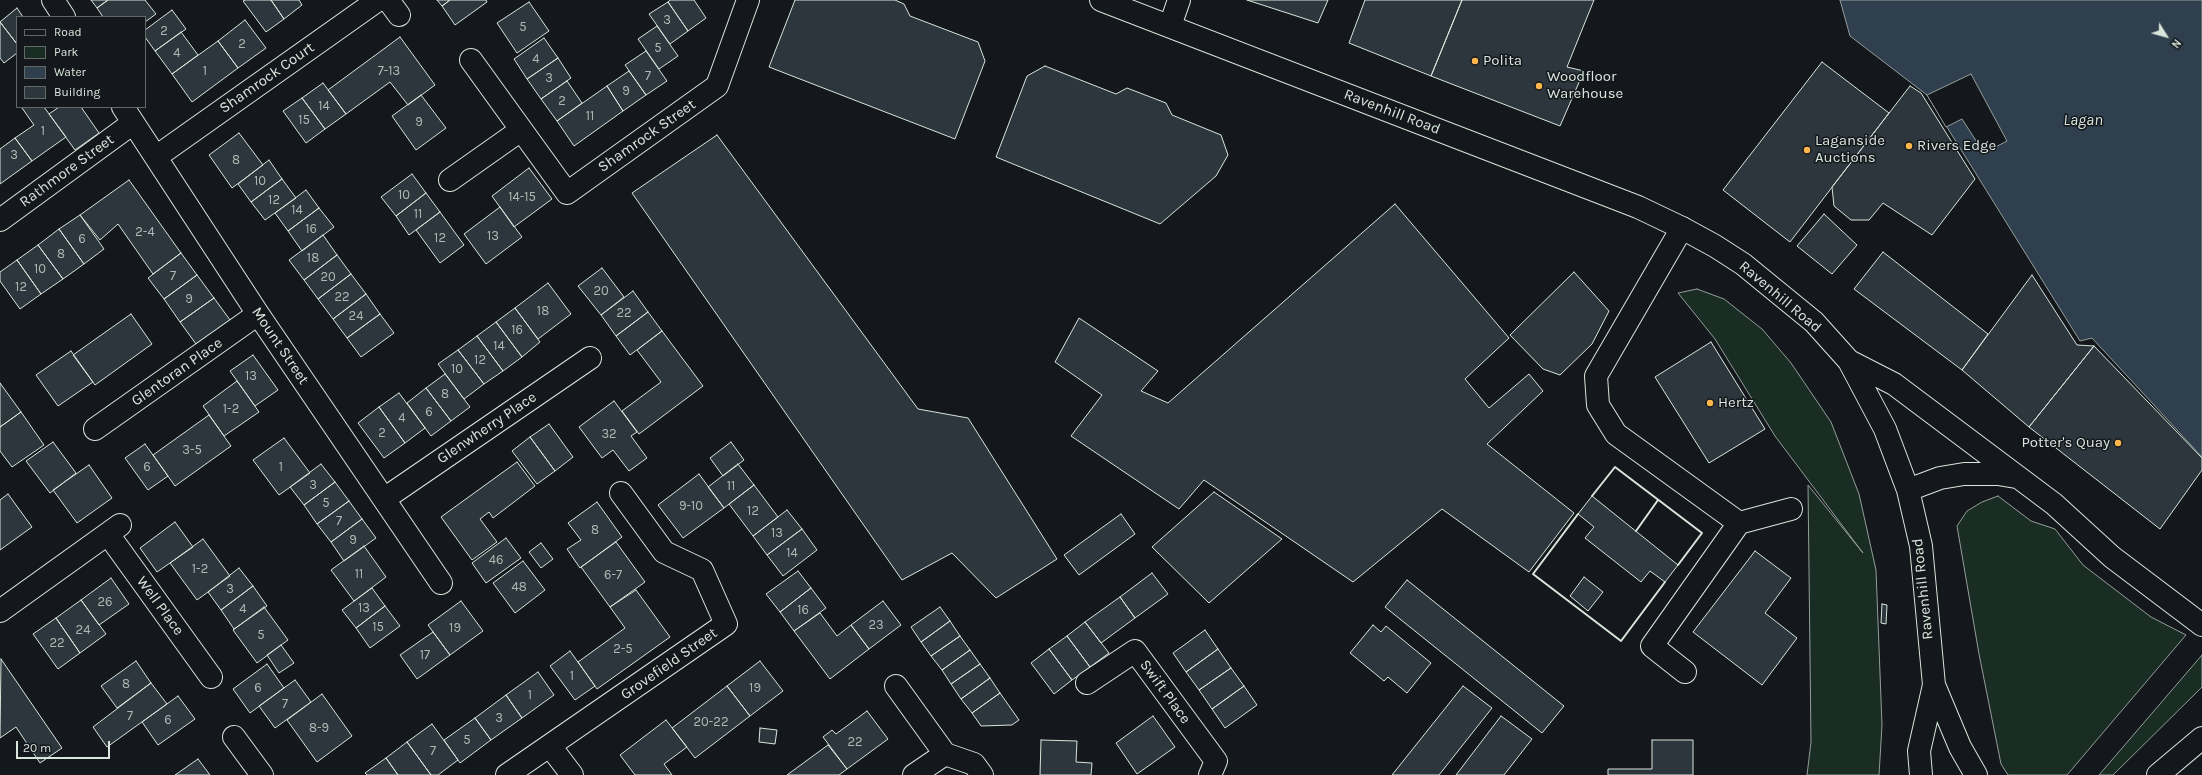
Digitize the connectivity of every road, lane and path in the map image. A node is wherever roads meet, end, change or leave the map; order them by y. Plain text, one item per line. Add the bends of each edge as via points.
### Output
1 (53, 0) edge
2 (378, 0) edge
3 (748, 0) edge
4 (1101, 0) edge
5 (1179, 0) edge
6 (63, 16) edge
7 (1170, 26) junction
8 (471, 60) dead end
9 (128, 115) edge
10 (521, 130) junction
11 (156, 157) junction
12 (450, 180) dead end
13 (0, 220) edge
14 (1682, 228) junction
15 (258, 314) junction
16 (590, 358) dead end
17 (1849, 362) junction
18 (95, 429) dead end
19 (2016, 477) junction
20 (1908, 490) junction
21 (621, 493) dead end
22 (384, 499) junction
23 (1791, 509) dead end
24 (1739, 523) junction
25 (441, 583) dead end
26 (0, 611) edge
27 (2202, 625) edge
28 (1685, 672) dead end
29 (211, 677) dead end
30 (1087, 683) dead end
31 (1934, 685) junction
32 (896, 686) dead end
33 (234, 737) dead end
34 (2202, 738) edge
35 (550, 746) junction
36 (945, 754) junction
37 (1213, 768) edge
38 (262, 775) edge
39 (507, 775) edge
40 (572, 775) edge
41 (914, 775) edge
42 (982, 775) edge
43 (1920, 775) edge
44 (1976, 775) edge
45 (2158, 775) edge

1 - 6 street
2 - 11 street, Shamrock Court
3 - 10 street, Shamrock Street via 717,86 567,193
4 - 7 street, Ravenhill Road
5 - 7 street
7 - 14 street, Ravenhill Road via 1638,207
8 - 10 street, Shamrock Street
9 - 11 street, Mount Street
9 - 13 street, Rathmore Street
10 - 12 street
11 - 15 street, Mount Street
14 - 17 street, Ravenhill Road via 1743,264 1778,292 1814,322
14 - 24 street via 1596,376 1598,406 1616,434
15 - 18 street, Glentoran Place
15 - 22 street, Mount Street
16 - 22 street, Glenwherry Place
17 - 19 street via 1894,384
17 - 20 street, Ravenhill Road via 1885,429
19 - 20 street via 1964,474 1940,478
19 - 27 street via 2054,504 2112,557
20 - 31 street, Ravenhill Road via 1921,546
21 - 35 street, Grovefield Street via 664,552 702,570 726,624
22 - 25 street, Mount Street
23 - 24 street
24 - 28 street via 1652,646
26 - 29 street, Well Place via 114,529
30 - 37 street, Swift Place via 1135,651
31 - 43 street, Ravenhill Road via 1919,751
31 - 44 street, Ravenhill Road via 1960,747
32 - 36 street
33 - 38 street
34 - 45 street
35 - 39 street, Grovefield Street
35 - 40 street
36 - 41 street
36 - 42 street via 974,764

